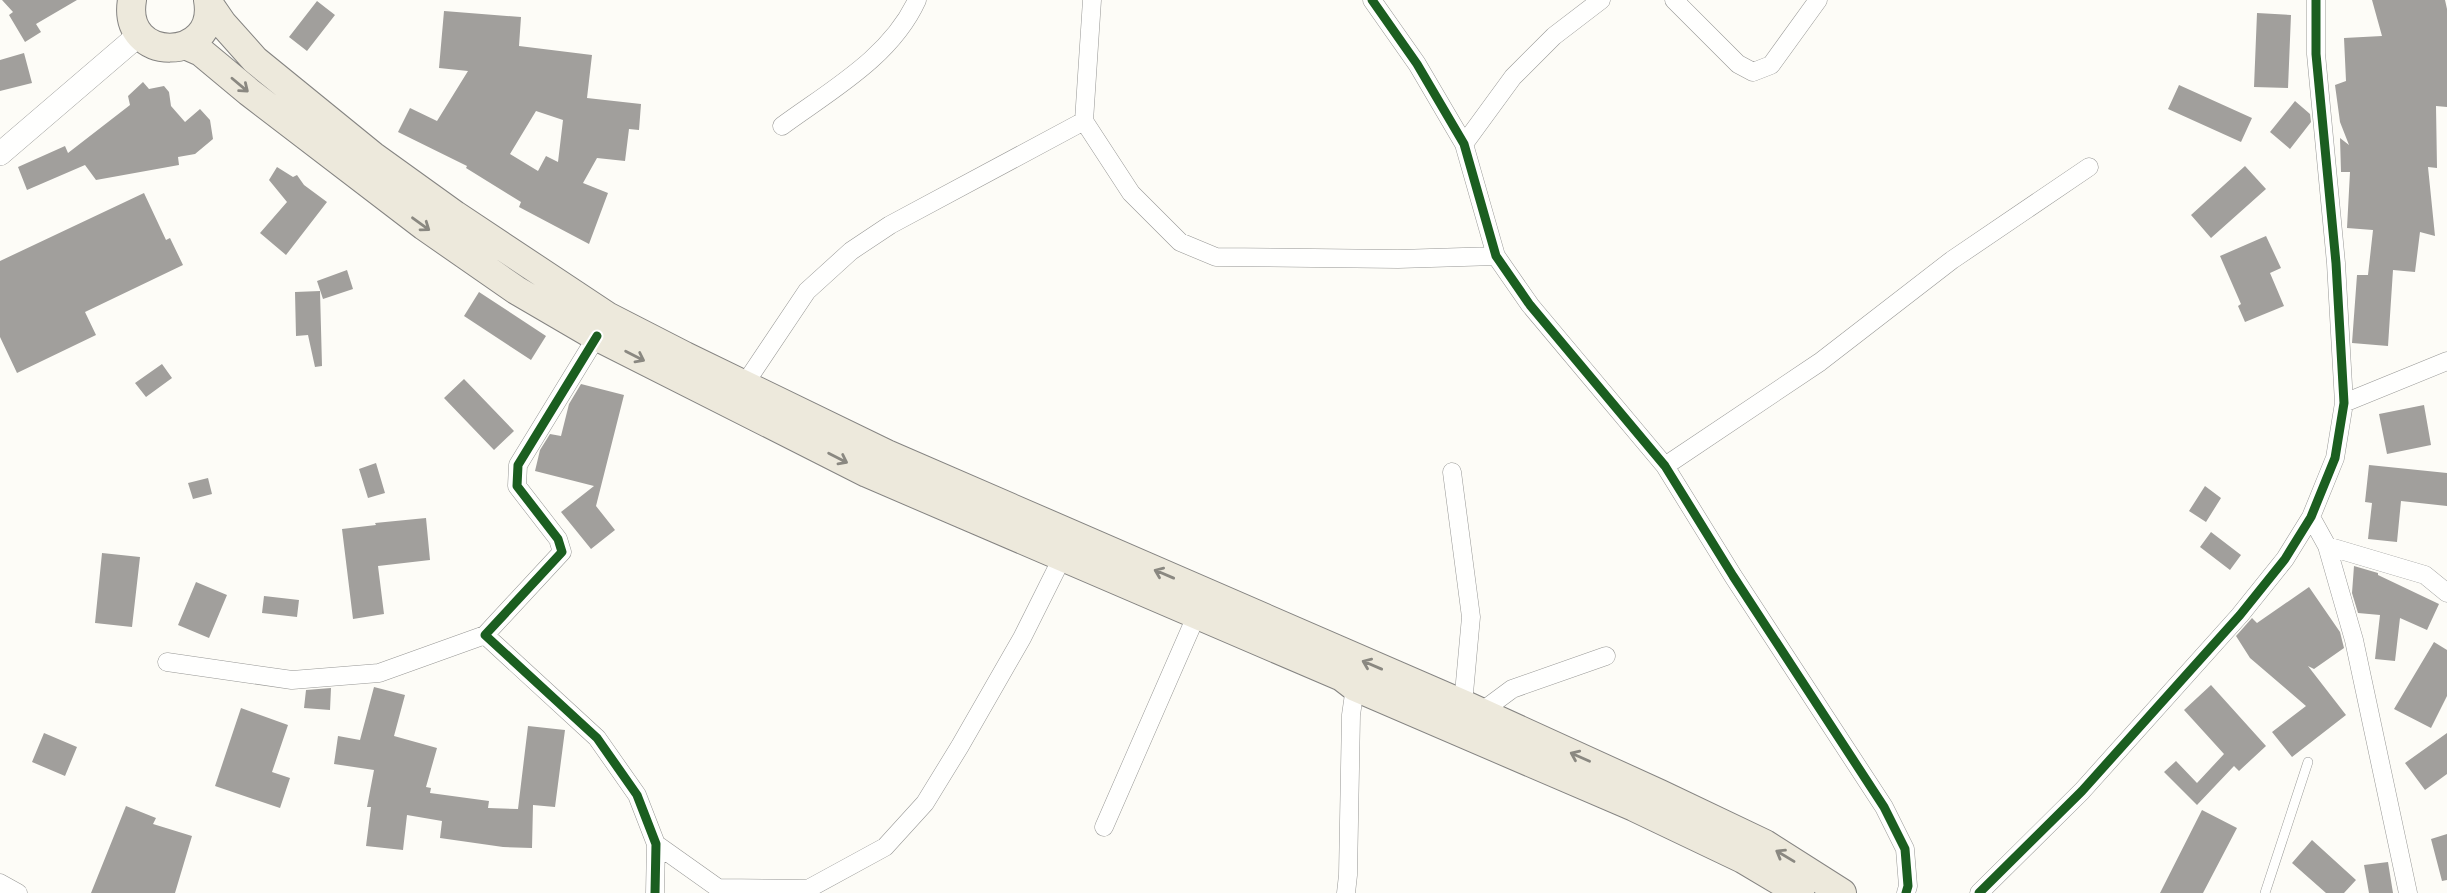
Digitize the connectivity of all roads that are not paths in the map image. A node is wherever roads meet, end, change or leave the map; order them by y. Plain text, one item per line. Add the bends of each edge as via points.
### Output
1 (917, 0) edge
2 (1092, 0) edge
3 (1373, 0) edge
4 (1601, 0) edge
5 (1675, 0) edge
6 (1818, 0) edge
7 (2316, 0) edge
8 (130, 2) edge
9 (208, 2) edge
10 (140, 34) junction
11 (186, 45) junction
12 (1084, 121) junction
13 (782, 126) dead end
14 (1464, 145) junction
15 (0, 154) edge
16 (2090, 167) dead end
17 (1496, 256) junction
18 (597, 336) junction
19 (2447, 361) edge
20 (744, 385) junction
21 (2344, 403) junction
22 (1665, 466) junction
23 (1452, 472) dead end
24 (2311, 517) junction
25 (2327, 546) junction
26 (1063, 556) junction
27 (2447, 593) edge
28 (1197, 614) junction
29 (485, 635) junction
30 (1606, 656) dead end
31 (167, 662) dead end
32 (1355, 687) junction
33 (1472, 708) junction
34 (2308, 762) dead end
35 (1104, 827) dead end
36 (656, 844) junction
37 (0, 883) edge
38 (18, 893) edge
39 (655, 893) edge
40 (1346, 893) edge
41 (1800, 893) edge
42 (1842, 893) edge
43 (1906, 893) edge
44 (1979, 893) edge
45 (2265, 893) edge
46 (2408, 893) edge

1 - 13 street via 910,16 873,59
2 - 12 street
3 - 14 street
4 - 14 street via 1555,36 1513,78
5 - 6 street via 1738,64 1753,72 1772,65
7 - 21 street via 2316,54
8 - 10 main road
9 - 11 main road via 202,32
9 - 20 main road via 255,60 445,208 607,316
10 - 11 main road via 157,47
10 - 15 street
11 -> 18 main road via 201,52 424,226 516,290
12 - 17 street via 1131,193 1180,242 1216,257
12 - 20 street via 890,225 851,251 807,291
14 - 17 street
16 - 22 street via 1952,260 1820,362
17 - 22 street via 1530,305
18 -> 26 main road via 867,473
18 - 29 street via 517,465 517,485 558,539 562,552
19 - 21 street
33 -> 20 main road via 887,454
21 - 24 street via 2335,458
22 - 43 street via 1884,807 1905,849
23 - 33 street via 1471,617
24 - 25 street
24 - 44 street via 2285,559 2240,615 2082,791
25 - 27 street via 2425,575
25 - 46 street via 2354,640
26 - 28 main road
26 - 36 street via 1022,638 925,803 885,847 808,889 782,889 718,888
28 - 32 main road via 1342,677
28 - 35 street
29 - 31 street via 379,673 292,680
29 - 36 street via 597,738 637,795
30 - 33 street
32 - 40 street
32 - 41 main road via 1634,807 1743,859
42 -> 33 main road via 1765,844
34 - 45 lane
36 - 39 street
37 - 38 street

